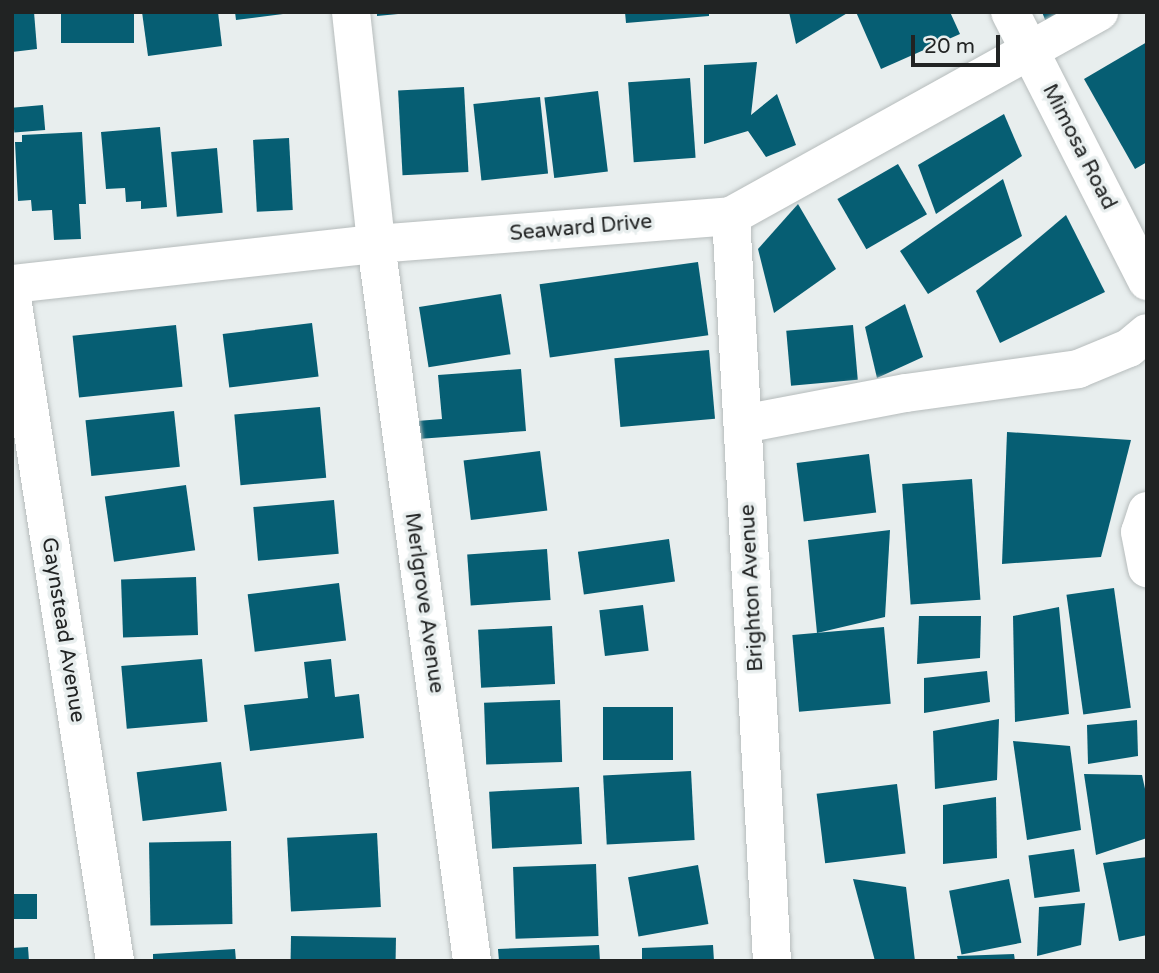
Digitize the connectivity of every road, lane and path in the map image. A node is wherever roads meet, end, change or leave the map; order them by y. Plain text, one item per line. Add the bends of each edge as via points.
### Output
1 (351, 12) edge
2 (1010, 12) edge
3 (1099, 12) edge
4 (1031, 52) junction
5 (731, 216) junction
6 (376, 244) junction
7 (1147, 281) edge
8 (12, 284) edge
9 (12, 298) edge
10 (1147, 333) edge
11 (743, 424) junction
12 (1147, 511) edge
13 (1147, 568) edge
14 (114, 961) edge
15 (472, 961) edge
16 (772, 961) edge

1 - 6 street, Merlgrove Avenue
2 - 4 street, Mimosa Road
3 - 4 street, Seaward Drive
4 - 5 street, Seaward Drive
4 - 7 street, Mimosa Road
5 - 6 street, Seaward Drive
5 - 11 street, Brighton Avenue
6 - 8 street, Seaward Drive
6 - 15 street, Merlgrove Avenue
9 - 14 street, Gaynstead Avenue
10 - 11 street via 1129,348 1078,369 906,393
11 - 16 street, Brighton Avenue
12 - 13 street via 1140,532

